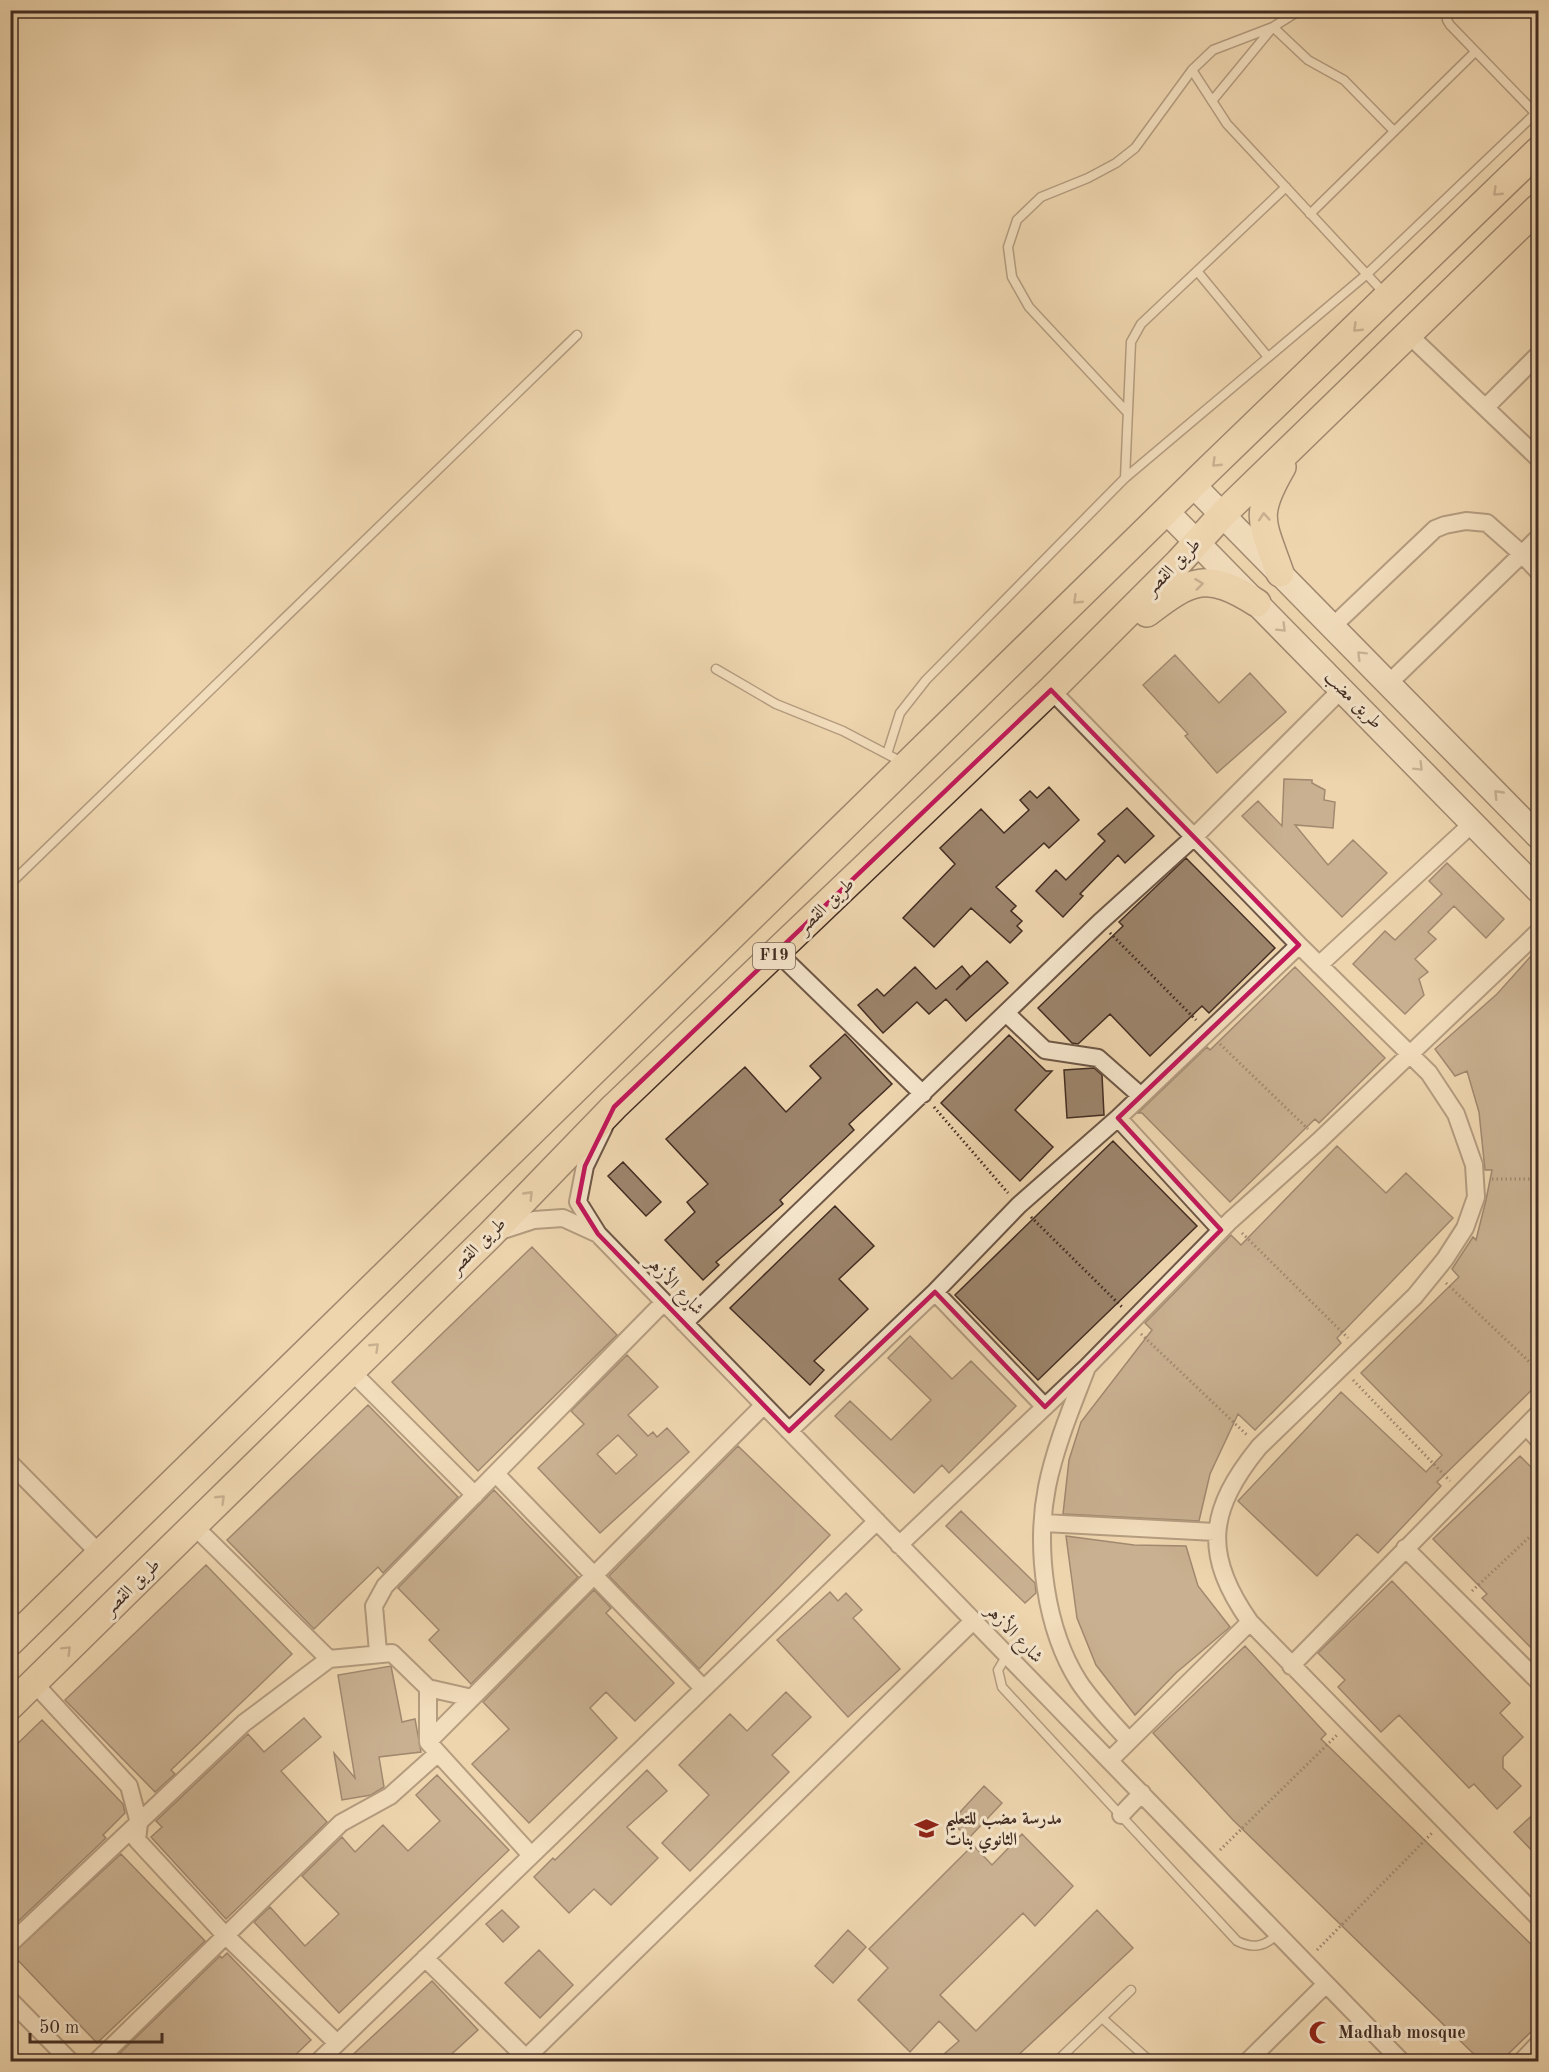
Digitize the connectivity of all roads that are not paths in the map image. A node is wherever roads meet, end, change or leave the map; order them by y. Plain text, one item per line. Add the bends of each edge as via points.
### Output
1 (1300, 10) edge
2 (1449, 10) edge
3 (1274, 27) junction
4 (1475, 52) junction
5 (1192, 70) junction
6 (1212, 102) junction
7 (1538, 114) edge
8 (1394, 131) junction
9 (1539, 151) edge
10 (1286, 188) junction
11 (1539, 208) edge
12 (1310, 214) junction
13 (1197, 271) junction
14 (1367, 274) junction
15 (1388, 297) junction
16 (1409, 334) junction
17 (577, 335) dead end
18 (1539, 355) edge
19 (1268, 357) junction
20 (1486, 407) junction
21 (1126, 412) junction
22 (1295, 444) junction
23 (1539, 458) edge
24 (1125, 478) junction
25 (1194, 486) junction
26 (1167, 512) junction
27 (1223, 514) junction
28 (1539, 538) edge
29 (1197, 542) junction
30 (1522, 554) junction
31 (1539, 571) edge
32 (1280, 573) junction
33 (1257, 603) junction
34 (1333, 626) junction
35 (1080, 661) junction
36 (716, 669) dead end
37 (1389, 683) junction
38 (1342, 689) junction
39 (1051, 690) junction
40 (897, 759) junction
41 (1474, 822) junction
42 (1539, 836) edge
43 (1194, 837) junction
44 (10, 884) edge
45 (1539, 890) edge
46 (1539, 932) edge
47 (1299, 945) junction
48 (778, 953) junction
49 (1319, 965) junction
50 (1007, 1014) junction
51 (1410, 1054) junction
52 (923, 1094) junction
53 (1141, 1096) junction
54 (614, 1107) junction
55 (1118, 1118) junction
56 (1226, 1226) junction
57 (598, 1234) junction
58 (490, 1235) junction
59 (935, 1292) junction
60 (664, 1302) junction
61 (684, 1323) junction
62 (1087, 1366) junction
63 (351, 1371) junction
64 (764, 1405) junction
65 (1045, 1407) junction
66 (1539, 1414) edge
67 (1526, 1426) junction
68 (789, 1431) junction
69 (1539, 1438) edge
70 (10, 1463) edge
71 (496, 1474) junction
72 (476, 1495) junction
73 (877, 1521) junction
74 (1044, 1523) junction
75 (194, 1526) junction
76 (1215, 1532) junction
77 (900, 1545) junction
78 (1405, 1548) junction
79 (100, 1554) junction
80 (595, 1576) junction
81 (974, 1621) junction
82 (1250, 1622) junction
83 (10, 1642) edge
84 (378, 1653) junction
85 (1007, 1655) junction
86 (328, 1659) junction
87 (1291, 1666) junction
88 (1539, 1680) edge
89 (34, 1683) junction
90 (428, 1688) junction
91 (703, 1688) junction
92 (472, 1698) junction
93 (10, 1706) edge
94 (1129, 1741) junction
95 (433, 1747) junction
96 (1110, 1760) junction
97 (1142, 1793) junction
98 (1121, 1815) junction
99 (139, 1823) junction
100 (531, 1855) junction
101 (1539, 1917) edge
102 (224, 1934) junction
103 (1277, 1934) junction
104 (10, 1944) edge
105 (425, 1958) junction
106 (1326, 1984) junction
107 (1131, 1990) dead end
108 (10, 2000) edge
109 (1102, 2018) junction
110 (337, 2043) junction
111 (1539, 2044) edge
112 (528, 2060) edge
113 (71, 2061) edge
114 (96, 2061) edge
115 (318, 2061) edge
116 (1056, 2061) edge
117 (1151, 2061) edge
118 (1247, 2061) edge
119 (1402, 2061) edge
120 (1521, 2061) edge

1 - 3 lane
2 - 4 lane via 1450,25
3 - 5 lane via 1213,50
3 - 6 lane
3 - 8 lane via 1308,60 1344,80
4 - 7 lane
4 - 8 lane
5 - 6 lane
5 - 21 lane via 1134,148 1116,164 1041,197 1017,220 1008,246 1012,277 1029,307
6 - 10 lane
7 - 14 lane
8 - 12 lane
9 -> 15 main road, F19
10 - 12 lane
10 - 13 lane
11 - 16 main road, طريق القصر / F19
12 - 14 lane
13 - 19 lane
13 - 21 lane via 1141,324 1131,342
14 - 15 lane
14 - 19 lane
15 -> 25 main road, F19
16 - 20 street
16 - 22 main road, طريق القصر / F19
17 - 44 lane
18 - 20 street
19 - 24 lane
20 - 23 street
21 - 24 lane
22 - 27 main road, طريق القصر / F19
32 -> 22 main road via 1263,522 1263,508
24 - 40 lane via 926,681 900,713
25 - 26 main road, F19
25 - 27 main road, طريق مضب
26 - 29 main road, طريق مضب
26 -> 40 main road, F19
27 - 29 main road, طريق القصر / F19
27 - 32 main road, طريق مضب
28 - 30 street
29 - 33 main road, طريق مضب
29 - 35 main road, طريق القصر / F19
30 - 31 street
30 - 34 street via 1487,523 1445,525 1435,529
30 - 37 street
32 - 34 main road, طريق مضب
35 -> 33 main road via 1193,583 1235,589
33 -> 38 main road, طريق مضب
37 -> 34 main road, طريق مضب
35 - 39 main road, طريق القصر / F19
36 - 40 lane via 776,704 843,731
42 -> 37 main road, طريق مضب
38 -> 41 main road, طريق مضب
38 - 43 street
39 - 43 street
39 - 48 main road, طريق القصر / F19
40 - 79 main road, F19
41 - 45 main road, طريق مضب
41 - 49 street
43 - 47 street
43 - 50 street
46 - 51 street
47 - 49 street
47 - 53 street
48 - 52 street
48 - 54 main road, طريق القصر / F19
49 - 51 street
50 - 52 street
50 - 53 street via 1045,1050 1098,1058
51 - 56 street
51 - 76 street via 1429,1073 1456,1114 1474,1165 1476,1197 1465,1228 1445,1260 1414,1296 1259,1447 1222,1504
52 - 61 street
53 - 55 street
54 - 57 street, شارع الأزهر via 585,1166 579,1191 578,1202
58 -> 54 main road, طريق القصر / F19
55 - 56 street
55 - 59 street via 1019,1205
56 - 62 street
57 - 58 street, شارع الأزهر via 563,1218 548,1218
57 - 60 street, شارع الأزهر
63 -> 58 main road, طريق القصر / F19
59 - 65 street
59 - 68 street
60 - 61 street, شارع الأزهر
60 - 71 street
61 - 64 street, شارع الأزهر
62 - 65 street
62 - 74 street via 1057,1446
63 - 72 street
75 -> 63 main road, طريق القصر / F19
64 - 68 street, شارع الأزهر
64 - 80 street
65 - 77 street
66 - 67 street
67 - 69 street
67 - 78 street
68 - 73 street, شارع الأزهر
70 - 79 street
71 - 72 street
71 - 80 street
72 - 84 street via 377,1597 374,1606
73 - 77 street, شارع الأزهر
73 - 91 street
74 - 76 street
74 - 94 street via 1048,1597 1066,1657 1086,1692
75 - 86 street
89 -> 75 main road, طريق القصر / F19
76 - 82 street via 1221,1568
77 - 81 street, شارع الأزهر
78 - 87 street
78 - 88 street
79 - 83 main road, F19
80 - 91 street
80 - 92 street
81 - 85 street, شارع الأزهر
81 - 112 street
82 - 87 street
82 - 94 street
84 - 86 street
84 - 90 street via 394,1654
85 - 96 street, شارع الأزهر
85 - 98 lane via 998,1670 1002,1687
86 - 99 street via 244,1723
87 - 101 street
89 - 93 main road, طريق القصر / F19
89 - 99 street via 129,1786
90 - 92 street
90 - 95 street
91 - 100 street
92 - 95 street
94 - 96 street
95 - 100 street
95 - 102 street via 390,1796 341,1823
96 - 97 street, شارع الأزهر
97 - 98 street
97 - 103 street, شارع الأزهر
98 - 103 lane via 1237,1941 1263,1945
99 - 102 street via 137,1840
99 - 104 street
100 - 105 street
102 - 110 street
102 - 114 street
103 - 106 street, شارع الأزهر
105 - 110 street
105 - 112 street
106 - 118 street
106 - 119 street, شارع الأزهر
107 - 109 lane
108 - 113 street
109 - 116 lane
109 - 117 lane
110 - 115 street
111 - 120 street

